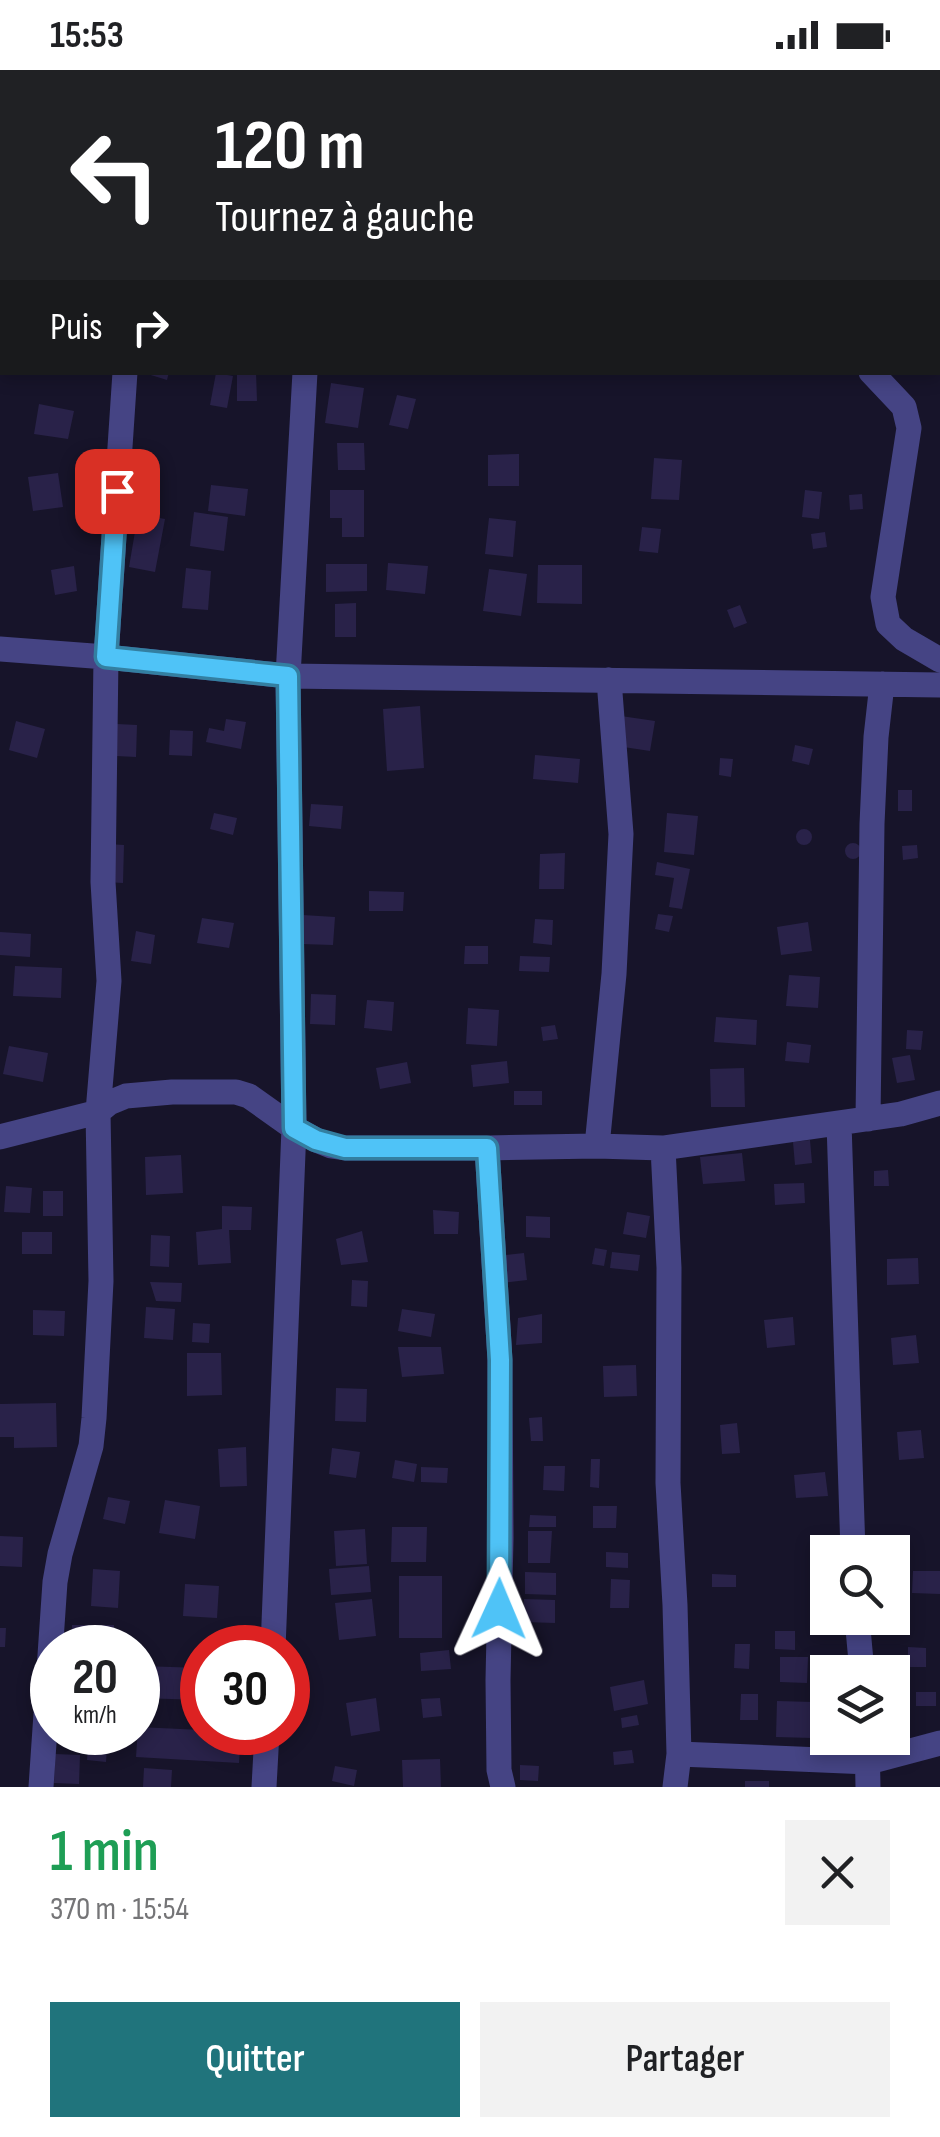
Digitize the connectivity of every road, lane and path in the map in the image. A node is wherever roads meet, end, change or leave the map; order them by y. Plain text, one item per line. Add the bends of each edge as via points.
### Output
1 (125, 375) edge
2 (305, 375) edge
3 (874, 375) edge
4 (0, 649) edge
5 (106, 657) junction
6 (940, 660) edge
7 (288, 676) junction
8 (610, 680) junction
9 (882, 684) junction
10 (940, 685) edge
11 (940, 1104) edge
12 (98, 1112) junction
13 (868, 1120) junction
14 (840, 1124) junction
15 (294, 1128) junction
16 (0, 1137) edge
17 (597, 1146) junction
18 (487, 1148) junction
19 (663, 1148) junction
20 (852, 1535) edge
21 (274, 1625) edge
22 (940, 1743) edge
23 (679, 1754) junction
24 (266, 1755) edge
25 (868, 1762) edge
26 (41, 1787) edge
27 (264, 1787) edge
28 (503, 1787) edge
29 (675, 1787) edge

1 - 5 street
2 - 7 street
3 - 6 street via 904,406 909,428 883,597 888,624
4 - 5 street
5 - 7 street
5 - 12 street via 103,882 109,980
7 - 8 street
7 - 15 street
8 - 9 street
8 - 17 street via 621,834
9 - 10 street
9 - 13 street via 872,824
11 - 13 street
12 - 15 street via 126,1096 236,1092
12 - 16 street
12 - 26 street via 101,1281 94,1418 54,1582
13 - 14 street
14 - 19 street
14 - 20 street
15 - 18 street via 345,1148
15 - 21 street
17 - 18 street
17 - 19 street
18 - 28 street via 500,1360
19 - 23 street
22 - 25 street
23 - 25 street
23 - 29 street
24 - 27 street

